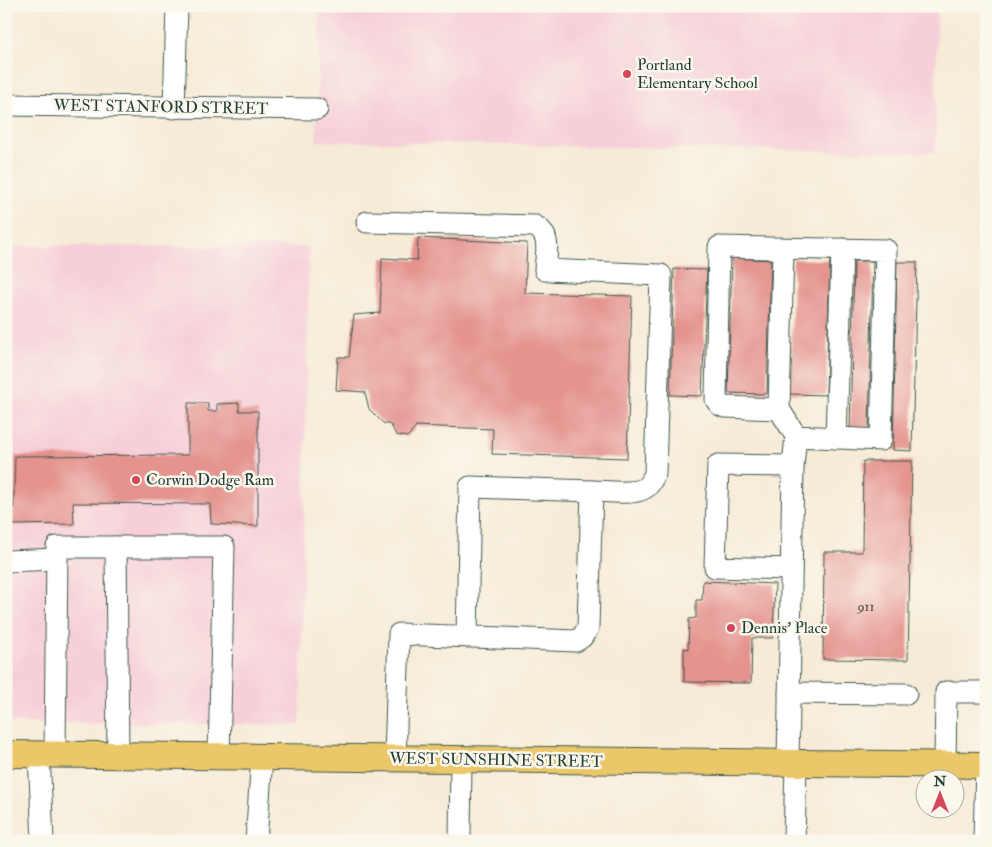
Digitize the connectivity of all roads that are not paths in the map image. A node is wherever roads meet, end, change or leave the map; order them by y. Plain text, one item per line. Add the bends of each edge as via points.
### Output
1 (177, 6) edge
2 (6, 105) edge
3 (174, 108) junction
4 (316, 109) dead end
5 (367, 222) dead end
6 (783, 249) junction
7 (842, 249) junction
8 (779, 409) junction
9 (796, 436) junction
10 (836, 438) junction
11 (793, 466) junction
12 (592, 491) junction
13 (116, 547) junction
14 (57, 560) junction
15 (6, 561) edge
16 (791, 569) junction
17 (467, 637) junction
18 (986, 692) edge
19 (789, 693) junction
20 (906, 694) dead end
21 (6, 754) edge
22 (47, 754) junction
23 (118, 755) junction
24 (219, 757) junction
25 (262, 757) junction
26 (395, 759) junction
27 (461, 759) junction
28 (792, 764) junction
29 (946, 765) junction
30 (986, 766) edge
31 (42, 841) edge
32 (256, 841) edge
33 (460, 841) edge
34 (794, 841) edge
35 (984, 841) edge

1 - 3 street
2 - 3 street, WEST STANFORD STREET
3 - 4 street, WEST STANFORD STREET
5 - 12 street via 535,226 546,237 545,270 661,275 655,474 644,489 633,492
6 - 7 street
6 - 8 street
6 - 8 street via 719,247 716,400 725,407
7 - 10 street
7 - 10 street via 886,250 881,440
8 - 9 street
9 - 10 street
9 - 11 street
11 - 16 street
11 - 16 street via 718,466 716,557 716,567
12 - 17 street via 588,628 582,637 576,641
12 - 17 street via 470,487
13 - 14 street via 57,547
13 - 23 street
13 - 24 street via 224,547
14 - 15 street
14 - 22 street
16 - 19 street
17 - 26 street via 399,634
18 - 29 street via 946,692
19 - 20 street
19 - 28 street
21 - 22 main road, WEST SUNSHINE STREET
22 - 23 main road, WEST SUNSHINE STREET
22 - 31 street
23 - 24 main road, WEST SUNSHINE STREET
24 - 25 main road, WEST SUNSHINE STREET
25 - 26 main road, WEST SUNSHINE STREET
25 - 32 street
26 - 27 main road, WEST SUNSHINE STREET
27 - 28 main road, WEST SUNSHINE STREET
27 - 33 street
28 - 29 main road, WEST SUNSHINE STREET
28 - 34 street
29 - 30 main road, WEST SUNSHINE STREET
30 - 35 street

